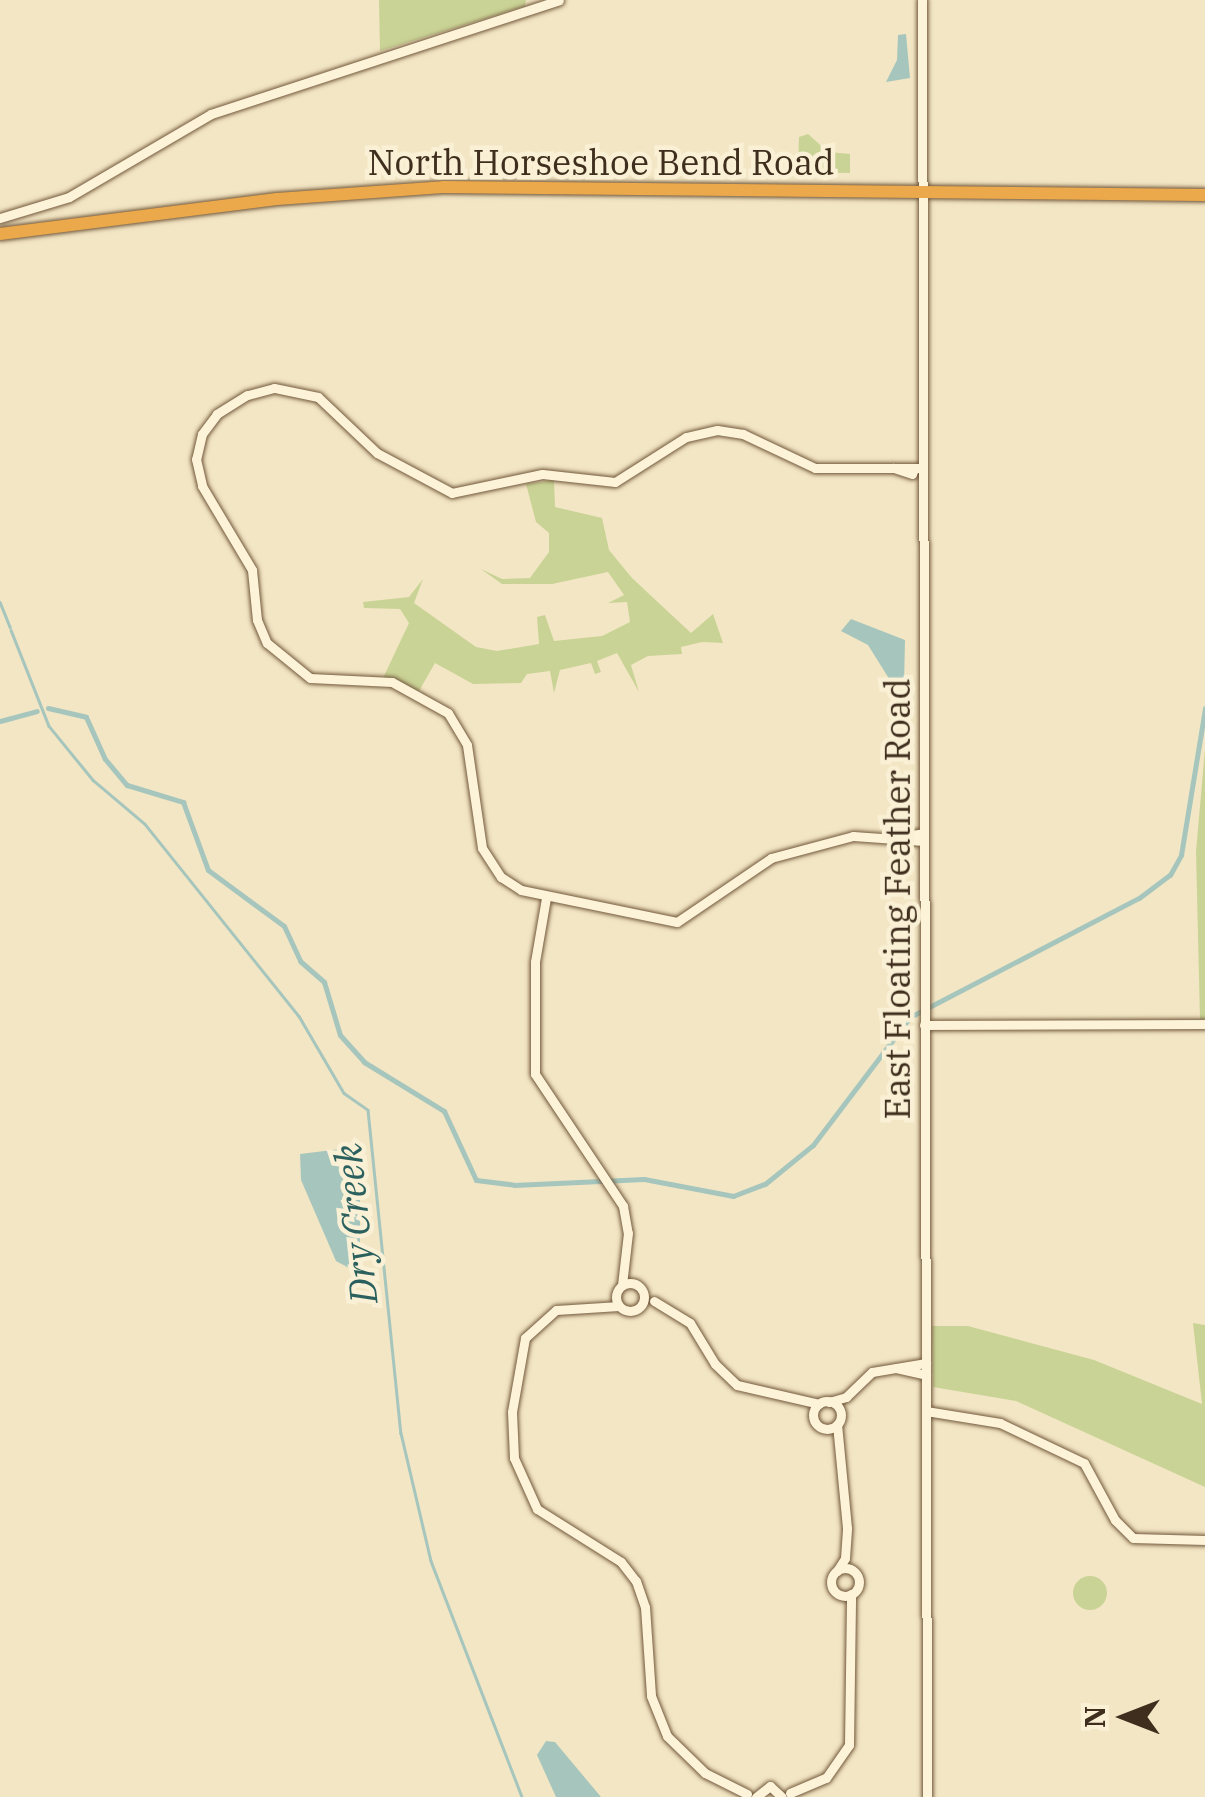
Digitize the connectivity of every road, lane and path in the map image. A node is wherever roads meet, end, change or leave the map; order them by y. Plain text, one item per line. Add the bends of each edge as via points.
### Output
1 (559, 0) edge
2 (922, 0) edge
3 (922, 190) junction
4 (1205, 195) edge
5 (0, 218) edge
6 (0, 234) edge
7 (919, 468) junction
8 (924, 837) junction
9 (546, 898) junction
10 (924, 1023) junction
11 (1205, 1024) edge
12 (626, 1274) junction
13 (635, 1284) junction
14 (620, 1289) junction
15 (644, 1293) junction
16 (654, 1300) junction
17 (608, 1303) junction
18 (642, 1305) junction
19 (620, 1306) junction
20 (926, 1363) junction
21 (896, 1368) junction
22 (926, 1375) junction
23 (846, 1397) junction
24 (824, 1403) junction
25 (803, 1404) junction
26 (926, 1411) junction
27 (813, 1417) junction
28 (838, 1419) junction
29 (825, 1429) junction
30 (837, 1443) junction
31 (1205, 1540) edge
32 (845, 1558) junction
33 (837, 1571) junction
34 (853, 1571) junction
35 (839, 1594) junction
36 (851, 1594) junction
37 (846, 1606) junction
38 (785, 1794) edge
39 (753, 1795) edge
40 (927, 1797) edge

1 - 5 street via 211,114 70,196
2 - 3 street, East Floating Feather Road
3 - 4 highway, North Horseshoe Bend Road
3 - 6 highway, North Horseshoe Bend Road via 415,188
3 - 7 street, East Floating Feather Road
7 - 8 street, East Floating Feather Road
7 - 9 street via 814,468 743,434 711,430 681,440 615,482 542,474 452,493 377,453 327,402 292,388 239,398 208,424 198,446 202,486 252,570 257,620 267,643 310,678 392,682 448,713 467,745 486,857 507,882
8 - 9 street via 854,836 766,860 677,922 588,900
8 - 10 street, East Floating Feather Road
9 - 12 street via 534,1026 538,1083 608,1181 627,1222
10 - 11 street
10 - 20 street, East Floating Feather Road
12 - 13 street
12 - 14 street
13 - 14 street
13 - 15 street
14 - 17 street
14 - 19 street
15 - 16 street
15 - 18 street
16 - 18 street
16 - 25 street via 692,1325 732,1382
17 - 19 street
17 - 39 street via 556,1310 525,1338 513,1400 514,1458 538,1509 622,1562 636,1582 645,1607 651,1696 667,1736 705,1773
18 - 19 street via 631,1311
20 - 21 street
20 - 22 street, East Floating Feather Road
21 - 22 street
21 - 23 street via 872,1372
22 - 26 street, East Floating Feather Road
23 - 24 street
23 - 28 street
24 - 25 street
24 - 27 street
24 - 28 street
25 - 27 street
26 - 31 street via 1000,1423 1084,1462 1114,1520 1133,1538
26 - 40 street, East Floating Feather Road
27 - 29 street
28 - 29 street
28 - 30 street
29 - 30 street
30 - 32 street
32 - 33 street
32 - 34 street
33 - 34 street
33 - 35 street via 831,1582
34 - 36 street via 858,1584
35 - 36 street
35 - 37 street
36 - 37 street
37 - 38 street via 849,1745 826,1778
38 - 39 street

